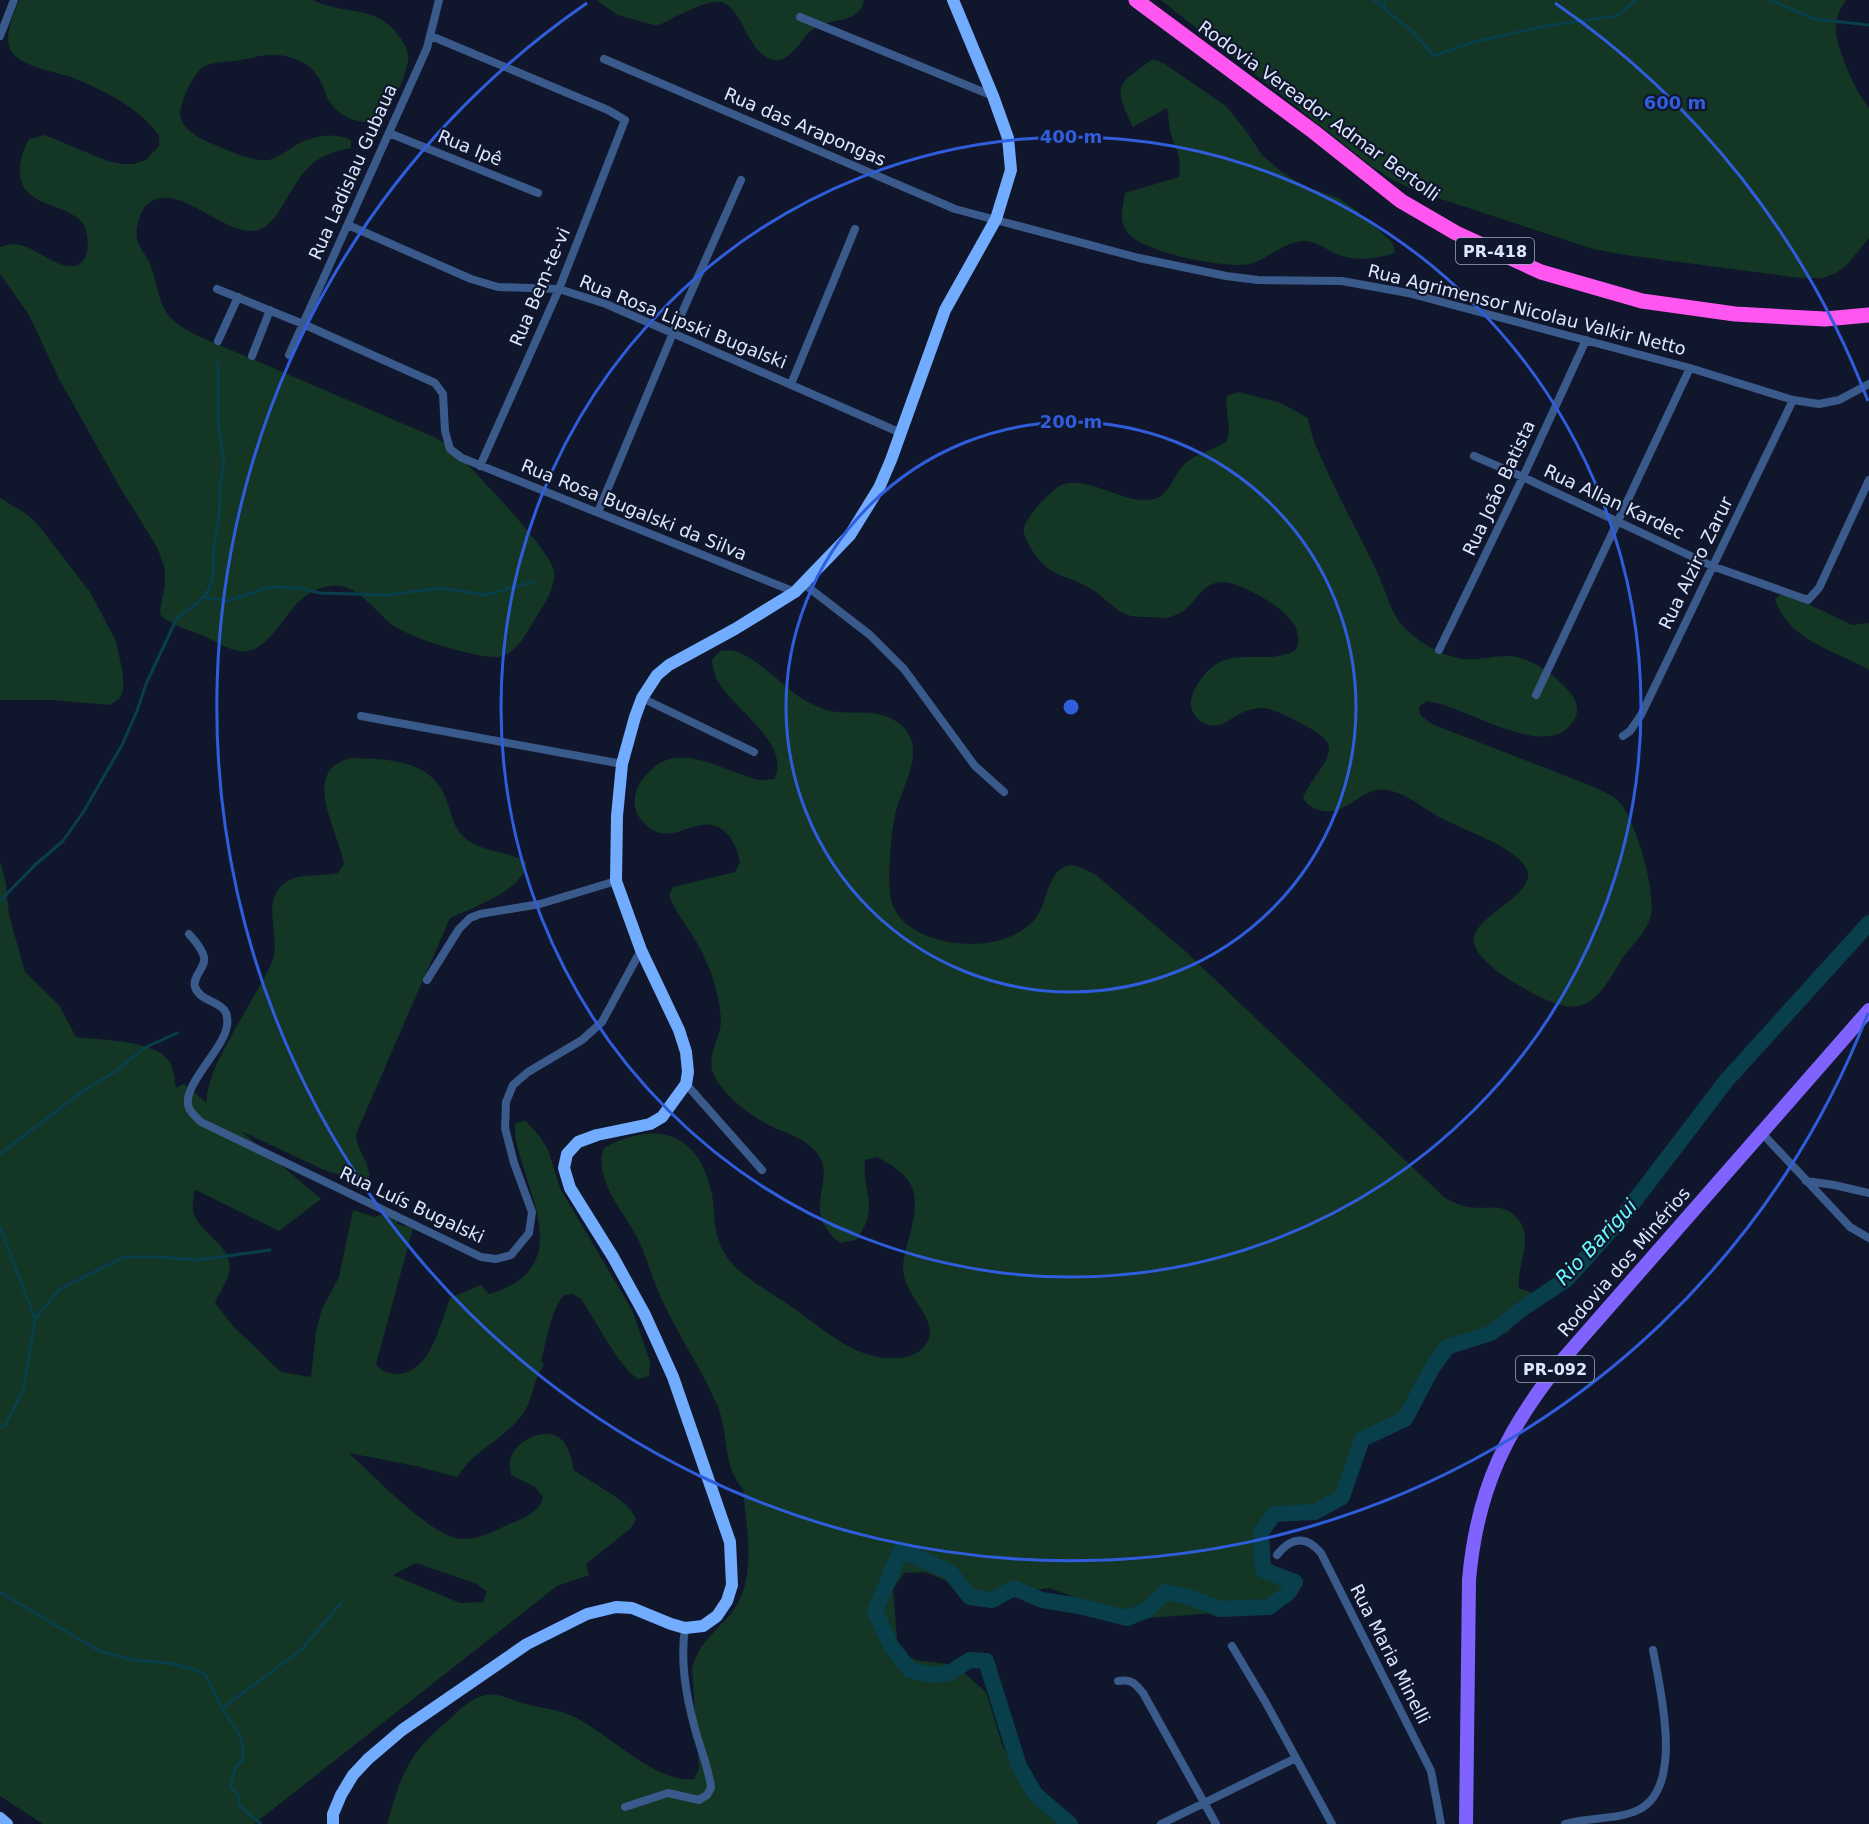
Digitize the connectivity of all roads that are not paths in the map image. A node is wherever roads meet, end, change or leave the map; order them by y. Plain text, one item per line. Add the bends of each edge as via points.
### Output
1 (14, 0) edge
2 (439, 0) edge
3 (953, 0) edge
4 (1136, 0) edge
5 (800, 16) dead end
6 (0, 36) edge
7 (431, 36) junction
8 (604, 58) dead end
9 (993, 96) junction
10 (389, 133) junction
11 (741, 180) dead end
12 (538, 193) dead end
13 (996, 219) junction
14 (348, 225) junction
15 (855, 229) dead end
16 (217, 289) dead end
17 (559, 289) junction
18 (238, 297) junction
19 (1869, 303) edge
20 (270, 310) junction
21 (1869, 315) edge
22 (1825, 319) junction
23 (1869, 321) edge
24 (303, 324) junction
25 (673, 333) junction
26 (1586, 340) junction
27 (218, 341) dead end
28 (252, 356) dead end
29 (289, 356) dead end
30 (1690, 368) junction
31 (791, 384) junction
32 (1869, 384) edge
33 (1793, 400) junction
34 (901, 433) junction
35 (1474, 456) dead end
36 (480, 466) junction
37 (1523, 477) junction
38 (1869, 480) edge
39 (597, 512) junction
40 (1618, 522) junction
41 (1712, 566) junction
42 (799, 588) junction
43 (1439, 650) dead end
44 (1536, 695) dead end
45 (642, 698) junction
46 (361, 716) dead end
47 (1623, 736) dead end
48 (754, 752) dead end
49 (622, 764) junction
50 (1004, 792) dead end
51 (616, 881) junction
52 (189, 934) dead end
53 (641, 950) junction
54 (427, 980) dead end
55 (1869, 1010) edge
56 (686, 1084) junction
57 (1761, 1132) junction
58 (762, 1170) dead end
59 (1806, 1181) junction
60 (1869, 1193) edge
61 (1869, 1238) edge
62 (1277, 1555) dead end
63 (685, 1628) junction
64 (1232, 1646) dead end
65 (1653, 1650) dead end
66 (1118, 1681) dead end
67 (1296, 1758) junction
68 (1204, 1803) junction
69 (625, 1807) dead end
70 (0, 1818) edge
71 (7, 1824) edge
72 (333, 1824) edge
73 (1161, 1824) edge
74 (1216, 1824) edge
75 (1332, 1824) edge
76 (1441, 1824) edge
77 (1466, 1824) edge
78 (1565, 1824) edge

1 - 6 street
2 - 7 street, Rua Ladislau Gubaua
3 - 9 main road
4 - 22 highway, Rodovia Vereador Admar Bertolli / PR-418 via 1401,201 1456,233 1541,272 1642,301 1735,314
5 - 9 street
7 - 10 street, Rua Ladislau Gubaua
7 - 17 street, Rua Bem-te-vi via 625,120
8 - 13 street, Rua das Arapongas via 955,209
9 - 13 main road via 1008,138 1011,170
10 - 12 street, Rua Ipê
10 - 14 street, Rua Ladislau Gubaua
11 - 25 street
13 - 26 street, Rua Agrimensor Nicolau Valkir Netto via 1139,258 1226,276 1342,281 1408,293
13 - 34 main road via 945,310
14 - 17 street, Rua Rosa Lipski Bugalski via 471,279 498,287
14 - 24 street, Rua Ladislau Gubaua
15 - 31 street
16 - 18 street
17 - 25 street, Rua Rosa Lipski Bugalski
17 - 36 street, Rua Bem-te-vi
18 - 20 street
18 - 27 street
19 - 22 highway
20 - 24 street
20 - 28 street
21 - 22 highway, Rodovia Vereador Admar Bertolli / PR-418
22 - 23 highway
24 - 29 street, Rua Ladislau Gubaua
24 - 36 street, Rua Rosa Bugalski da Silva via 435,383 443,393 450,448
25 - 31 street, Rua Rosa Lipski Bugalski
25 - 39 street
26 - 30 street, Rua Agrimensor Nicolau Valkir Netto
26 - 37 street, Rua João Batista
30 - 33 street, Rua Agrimensor Nicolau Valkir Netto
30 - 40 street
31 - 34 street, Rua Rosa Lipski Bugalski
32 - 33 street, Rua Agrimensor Nicolau Valkir Netto via 1839,400 1819,404
33 - 41 street, Rua Alziro Zarur
34 - 42 main road via 879,488 850,535
35 - 37 street, Rua Allan Kardec
36 - 39 street, Rua Rosa Bugalski da Silva
37 - 40 street, Rua Allan Kardec
37 - 43 street, Rua João Batista
38 - 41 street, Rua Allan Kardec via 1820,588 1808,600
39 - 42 street, Rua Rosa Bugalski da Silva
40 - 41 street, Rua Allan Kardec
40 - 44 street
41 - 47 street, Rua Alziro Zarur via 1641,715
42 - 45 main road via 669,665
42 - 50 street, Rua Rosa Bugalski da Silva via 870,635 904,669 975,766
45 - 48 street
45 - 49 main road
46 - 49 street
49 - 51 main road
51 - 53 main road
51 - 54 street via 540,904 470,918
52 - 53 street, Rua Luís Bugalski via 204,957 194,981 196,989 204,998 221,1005 228,1027 188,1094 188,1107 201,1122 481,1257 495,1259 517,1250 529,1233 532,1212 505,1128 506,1102 513,1085 603,1022
53 - 56 main road via 679,1030 686,1052
55 - 57 main road, Rodovia dos Minérios / PR-092
56 - 58 street
56 - 63 main road via 662,1117 650,1124 578,1142 567,1154 564,1168 570,1188 640,1305 664,1356 730,1542 732,1585 727,1601 717,1616 703,1626
57 - 59 street
57 - 77 main road, Rodovia dos Minérios / PR-092 via 1547,1379 1498,1459 1477,1520 1470,1570
59 - 60 street
59 - 61 street via 1850,1227
62 - 76 street, Rua Maria Minelli via 1292,1542 1303,1540 1313,1543 1321,1553 1431,1771
63 - 69 street via 684,1676 711,1788 699,1800 668,1793
63 - 72 main road via 632,1608 616,1607 587,1614 527,1644 402,1730 368,1759 341,1795
64 - 67 street
65 - 78 street via 1666,1735 1664,1762 1654,1798 1637,1811
66 - 68 street via 1128,1679 1143,1693
67 - 68 street
67 - 75 street
68 - 73 street
68 - 74 street
70 - 71 main road

